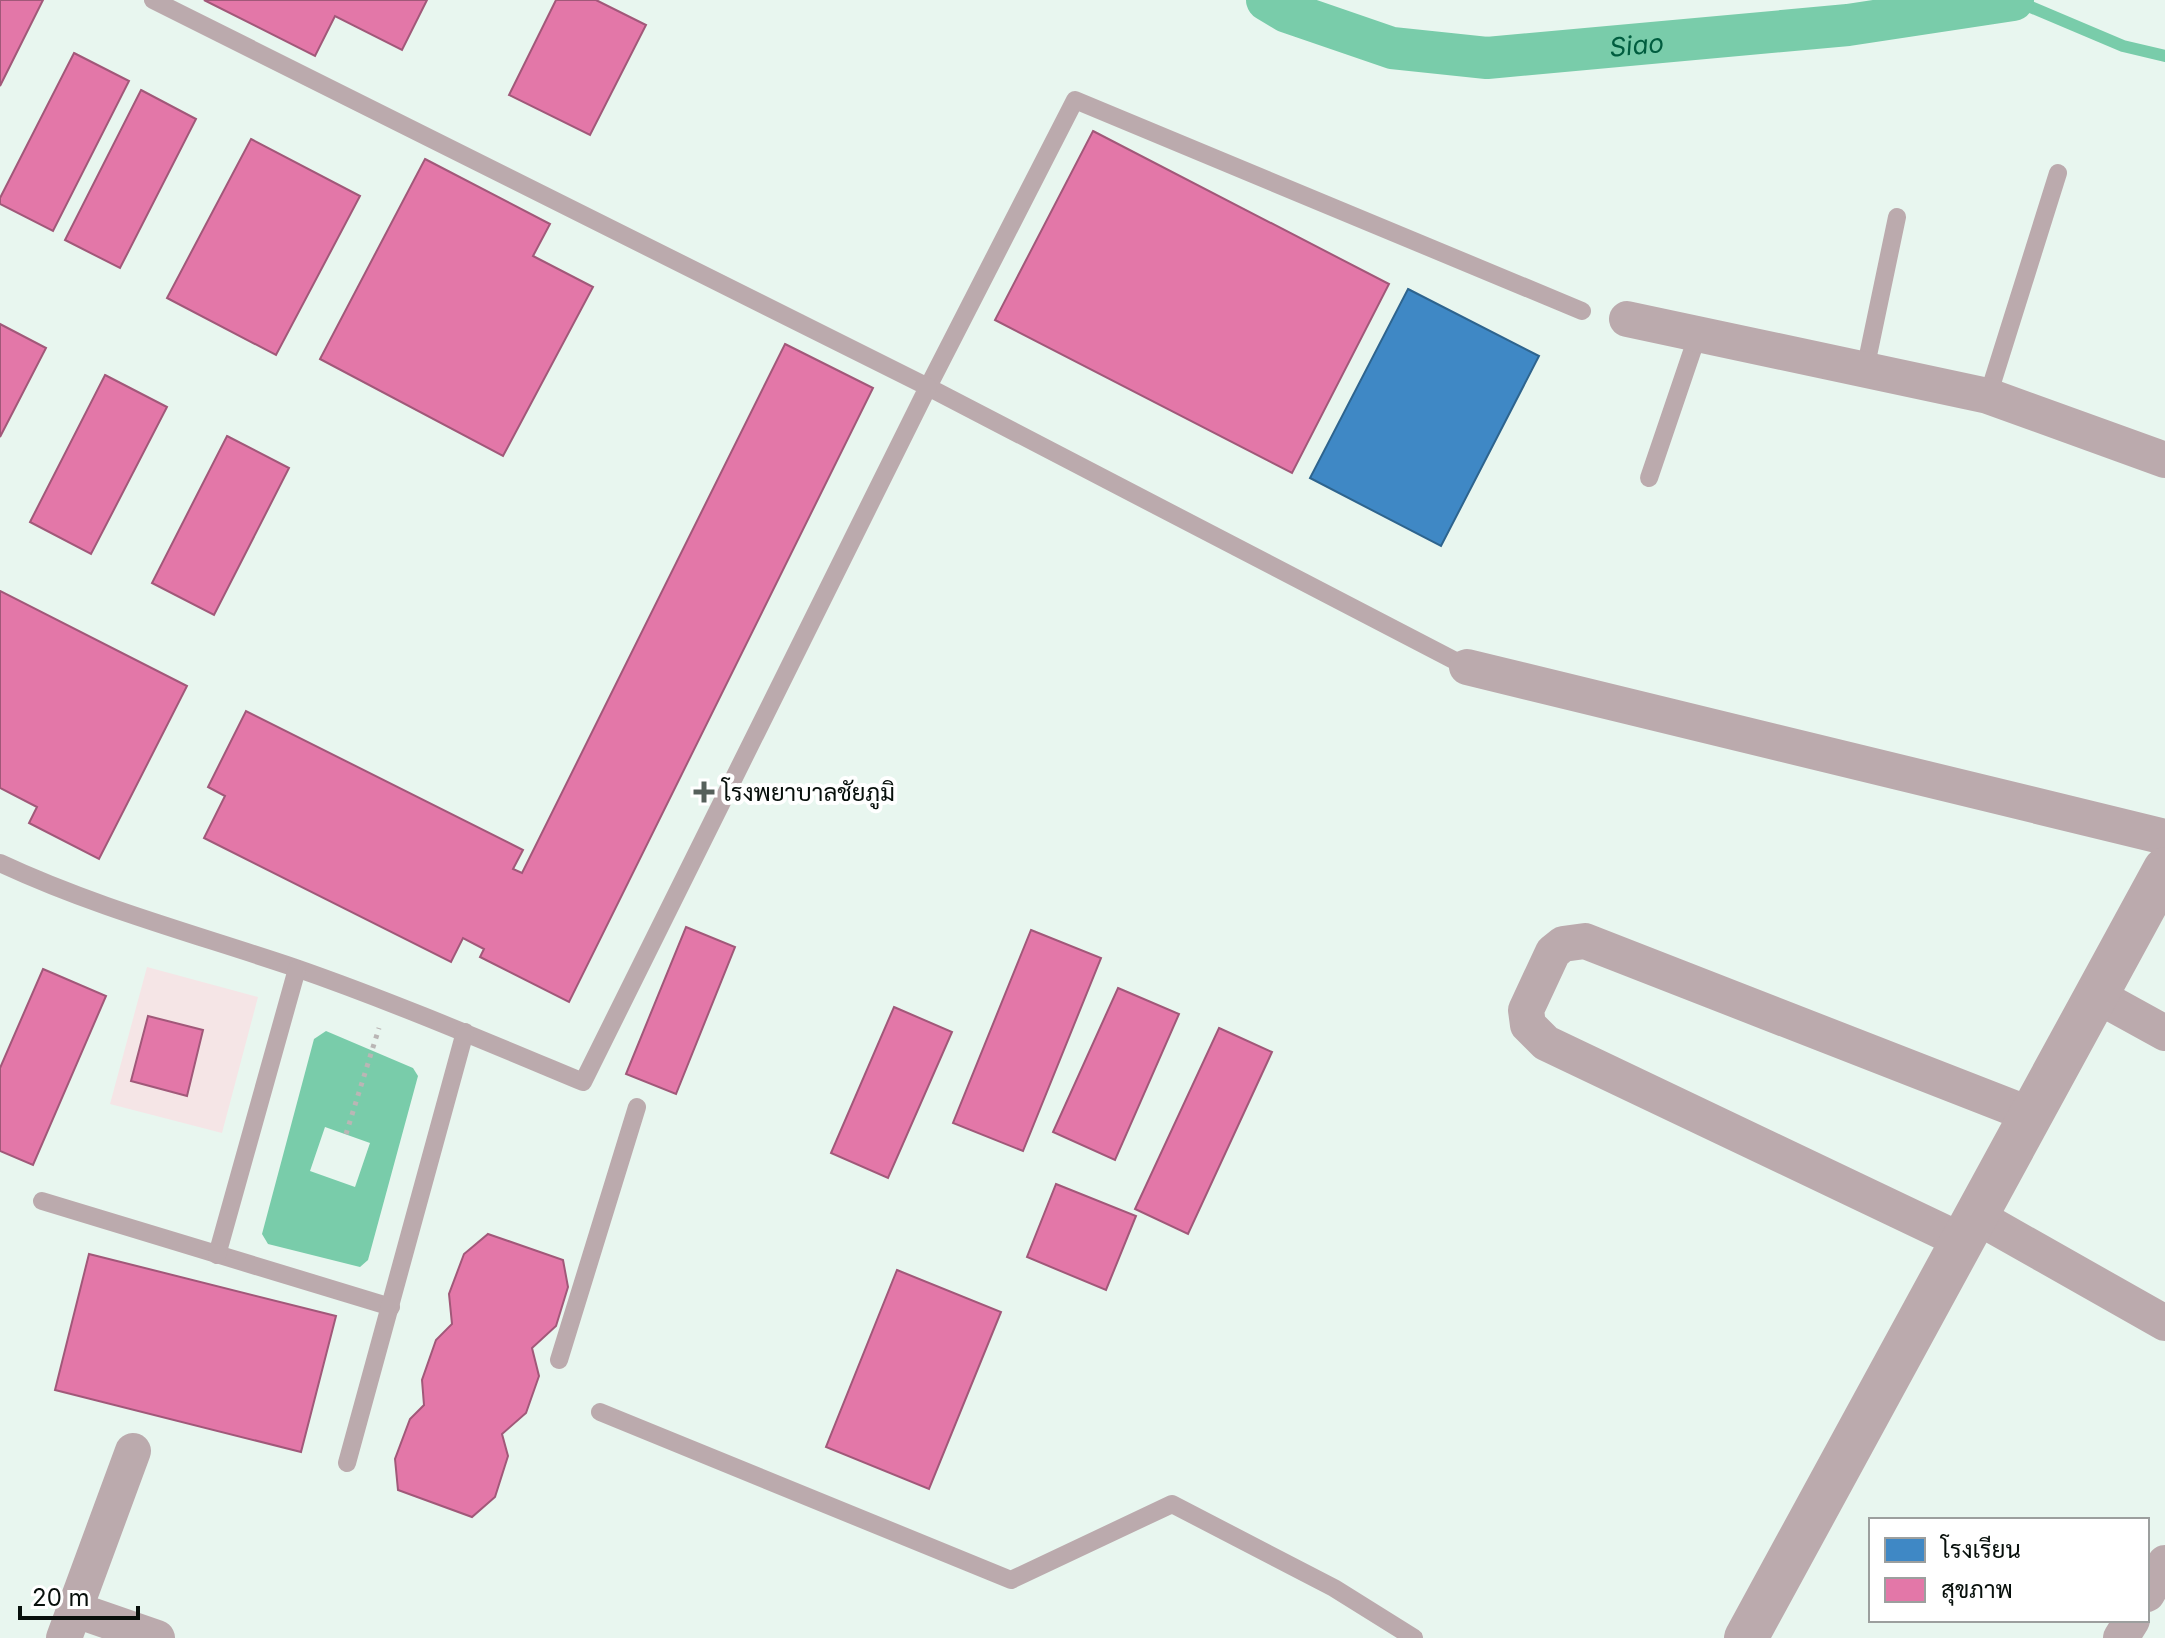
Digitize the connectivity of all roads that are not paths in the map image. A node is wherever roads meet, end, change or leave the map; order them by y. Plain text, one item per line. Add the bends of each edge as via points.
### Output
1 (153, 0) edge
2 (2058, 173) dead end
3 (1897, 217) dead end
4 (1582, 311) dead end
5 (1627, 319) dead end
6 (1698, 334) junction
7 (1865, 370) junction
8 (928, 387) junction
9 (1988, 396) junction
10 (2165, 460) edge
11 (1649, 478) dead end
12 (1467, 667) joint
13 (2165, 837) edge
14 (0, 863) edge
15 (2165, 869) edge
16 (297, 969) junction
17 (2096, 995) junction
18 (465, 1032) junction
19 (2165, 1033) edge
20 (637, 1107) dead end
21 (2031, 1115) junction
22 (42, 1201) dead end
23 (1969, 1228) junction
24 (217, 1255) junction
25 (391, 1307) junction
26 (2165, 1323) edge
27 (559, 1360) dead end
28 (600, 1412) dead end
29 (133, 1451) dead end
30 (347, 1463) dead end
31 (2165, 1563) edge
32 (2149, 1591) edge
33 (70, 1624) edge
34 (157, 1638) edge
35 (1414, 1638) edge
36 (1746, 1638) edge

1 - 8 lane
2 - 9 lane
3 - 7 lane
4 - 8 lane via 1075,100
5 - 6 street
6 - 7 street
6 - 11 lane
7 - 9 street
8 - 12 lane
8 - 18 lane via 583,1082
9 - 10 street
12 - 13 street
14 - 16 lane via 52,887
15 - 17 street
16 - 18 lane
16 - 24 lane
17 - 19 street
17 - 21 street
18 - 25 lane
20 - 27 lane
21 - 23 street
21 - 23 street via 1585,941 1563,944 1553,952 1526,1010 1528,1025 1546,1043
22 - 24 lane
23 - 26 street
23 - 36 street
24 - 25 lane
25 - 30 lane
28 - 35 lane via 1011,1580 1172,1504 1334,1588
29 - 33 street
31 - 32 street
33 - 34 street

